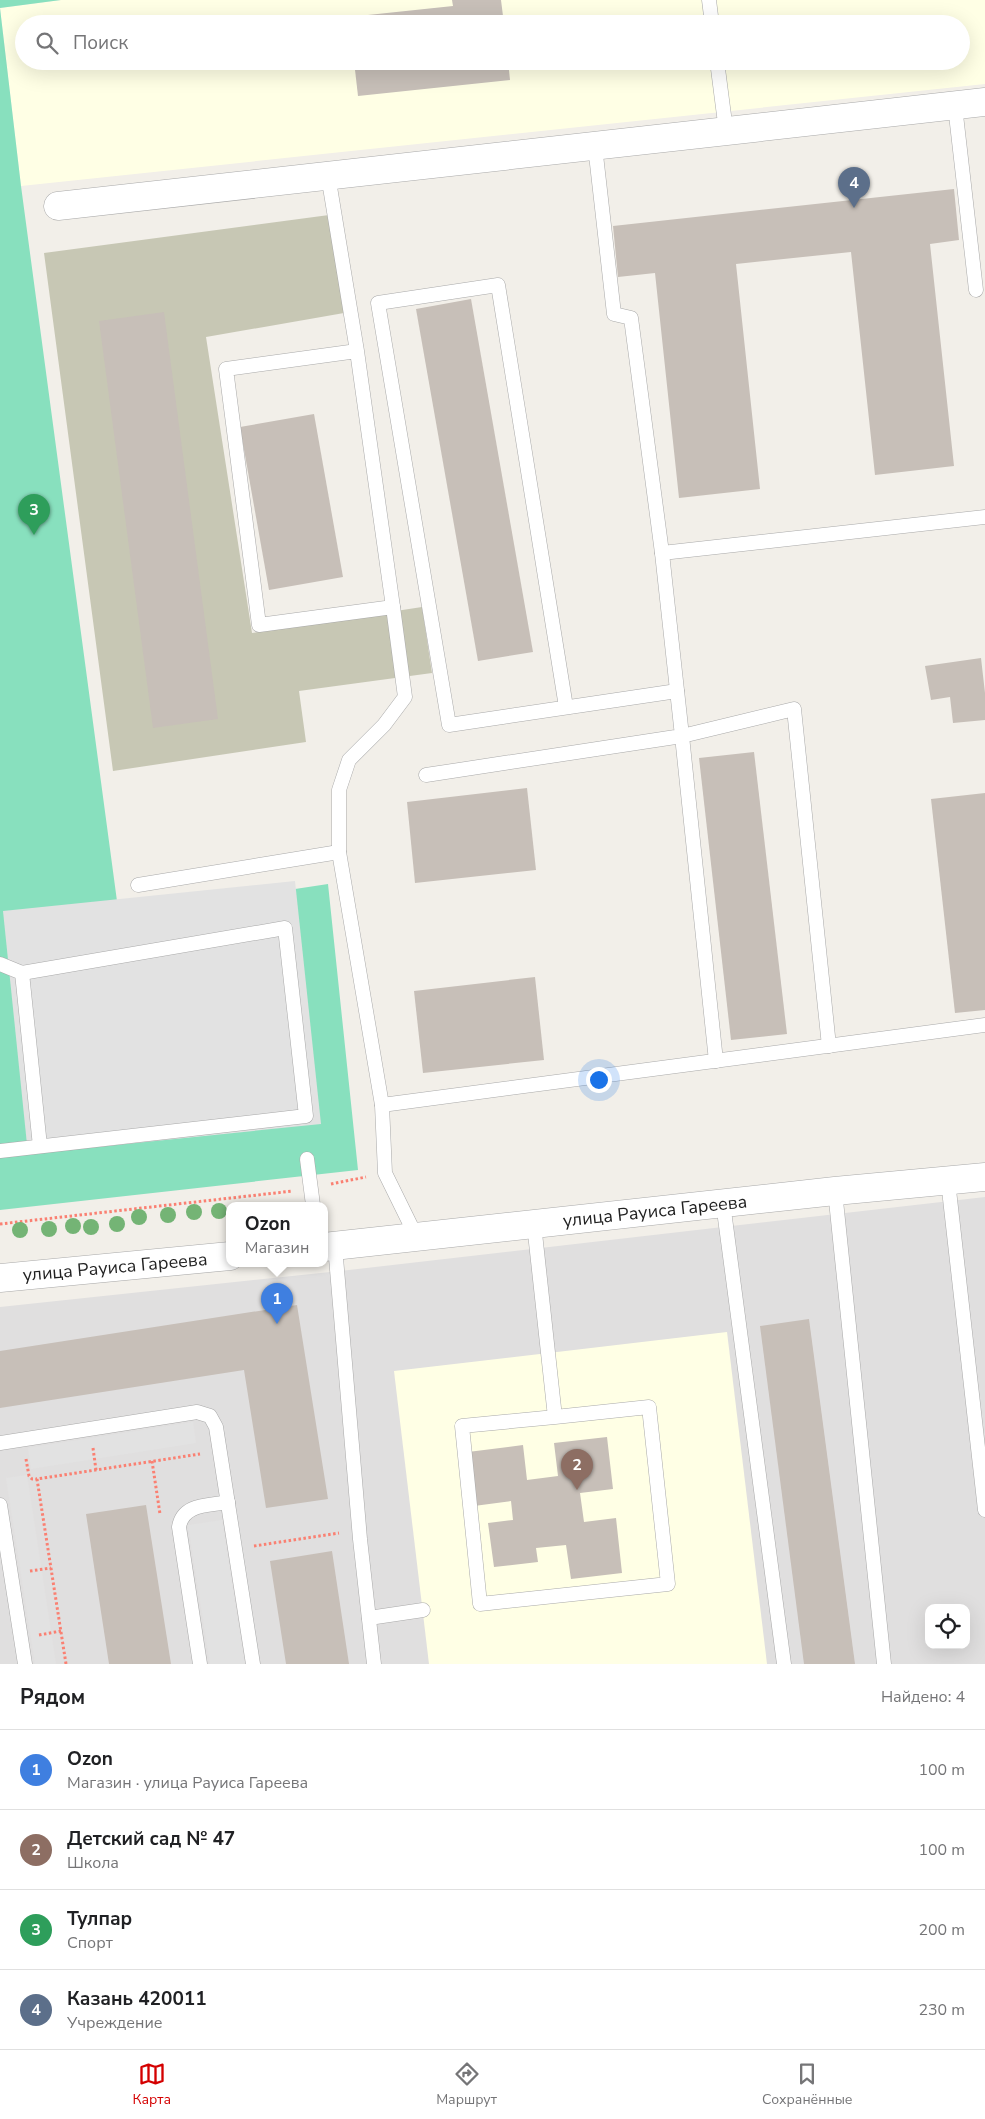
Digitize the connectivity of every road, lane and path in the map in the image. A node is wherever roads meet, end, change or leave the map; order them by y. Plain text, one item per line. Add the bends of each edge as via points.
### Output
1 (709, 0) edge
2 (711, 15) edge
3 (718, 70) edge
4 (985, 102) edge
5 (955, 106) junction
6 (726, 131) junction
7 (595, 146) junction
8 (328, 175) junction
9 (58, 206) dead end
10 (976, 290) dead end
11 (357, 351) junction
12 (985, 517) edge
13 (662, 553) junction
14 (393, 607) junction
15 (677, 691) junction
16 (566, 707) junction
17 (682, 736) junction
18 (426, 775) dead end
19 (339, 852) junction
20 (138, 885) dead end
21 (0, 964) edge
22 (22, 973) junction
23 (985, 1025) edge
24 (829, 1046) junction
25 (716, 1061) junction
26 (382, 1105) junction
27 (40, 1146) junction
28 (0, 1151) edge
29 (307, 1160) dead end
30 (385, 1172) junction
31 (985, 1177) edge
32 (948, 1181) junction
33 (310, 1188) junction
34 (836, 1191) junction
35 (312, 1202) edge
36 (723, 1203) junction
37 (0, 1224) edge
38 (534, 1224) junction
39 (416, 1236) junction
40 (330, 1246) edge
41 (226, 1256) edge
42 (0, 1278) edge
43 (554, 1417) junction
44 (23, 1440) junction
45 (0, 1443) edge
46 (220, 1450) junction
47 (152, 1461) junction
48 (37, 1479) junction
49 (228, 1502) junction
50 (0, 1505) edge
51 (985, 1510) edge
52 (179, 1527) junction
53 (359, 1530) junction
54 (235, 1549) junction
55 (422, 1610) dead end
56 (369, 1618) junction
57 (25, 1664) edge
58 (66, 1664) edge
59 (200, 1664) edge
60 (253, 1664) edge
61 (374, 1664) edge
62 (784, 1664) edge
63 (884, 1664) edge

1 - 2 lane
3 - 6 lane
4 - 5 street
5 - 6 street
5 - 10 lane
6 - 7 street
7 - 8 street
7 - 13 lane via 614,314 631,318
8 - 9 street
8 - 11 lane
11 - 14 lane
11 - 14 lane via 226,369 259,625
12 - 13 lane
13 - 15 lane
14 - 19 lane via 405,697 384,726 349,760 339,790
15 - 16 lane
15 - 17 lane
16 - 16 lane via 498,285 378,303 449,725
17 - 18 lane
17 - 24 lane via 794,709
17 - 25 lane
19 - 20 lane
19 - 26 lane
21 - 22 lane
22 - 27 lane
22 - 27 lane via 285,928 306,1116
23 - 24 lane
24 - 25 lane
25 - 26 lane
26 - 30 lane
27 - 28 lane
29 - 33 lane
30 - 33 path
30 - 39 lane
31 - 32 street, улица Рауиса Гареева
32 - 34 street, улица Рауиса Гареева
32 - 51 lane
33 - 35 lane
33 - 37 path
34 - 36 street, улица Рауиса Гареева
34 - 63 lane
36 - 38 street, улица Рауиса Гареева
36 - 62 lane
38 - 39 street, улица Рауиса Гареева
38 - 43 lane
39 - 40 street, улица Рауиса Гареева
40 - 53 lane
41 - 42 street, улица Рауиса Гареева
43 - 43 lane via 649,1407 668,1584 480,1604 462,1426
44 - 45 lane
44 - 46 lane via 197,1412 214,1420
44 - 48 path via 29,1476
46 - 47 path
46 - 49 lane
47 - 48 path
47 - 52 path via 162,1521
48 - 58 path
49 - 52 lane via 186,1511
49 - 54 lane
50 - 57 lane
52 - 59 lane
53 - 54 path
53 - 56 lane
54 - 60 lane
55 - 56 lane
56 - 61 lane

